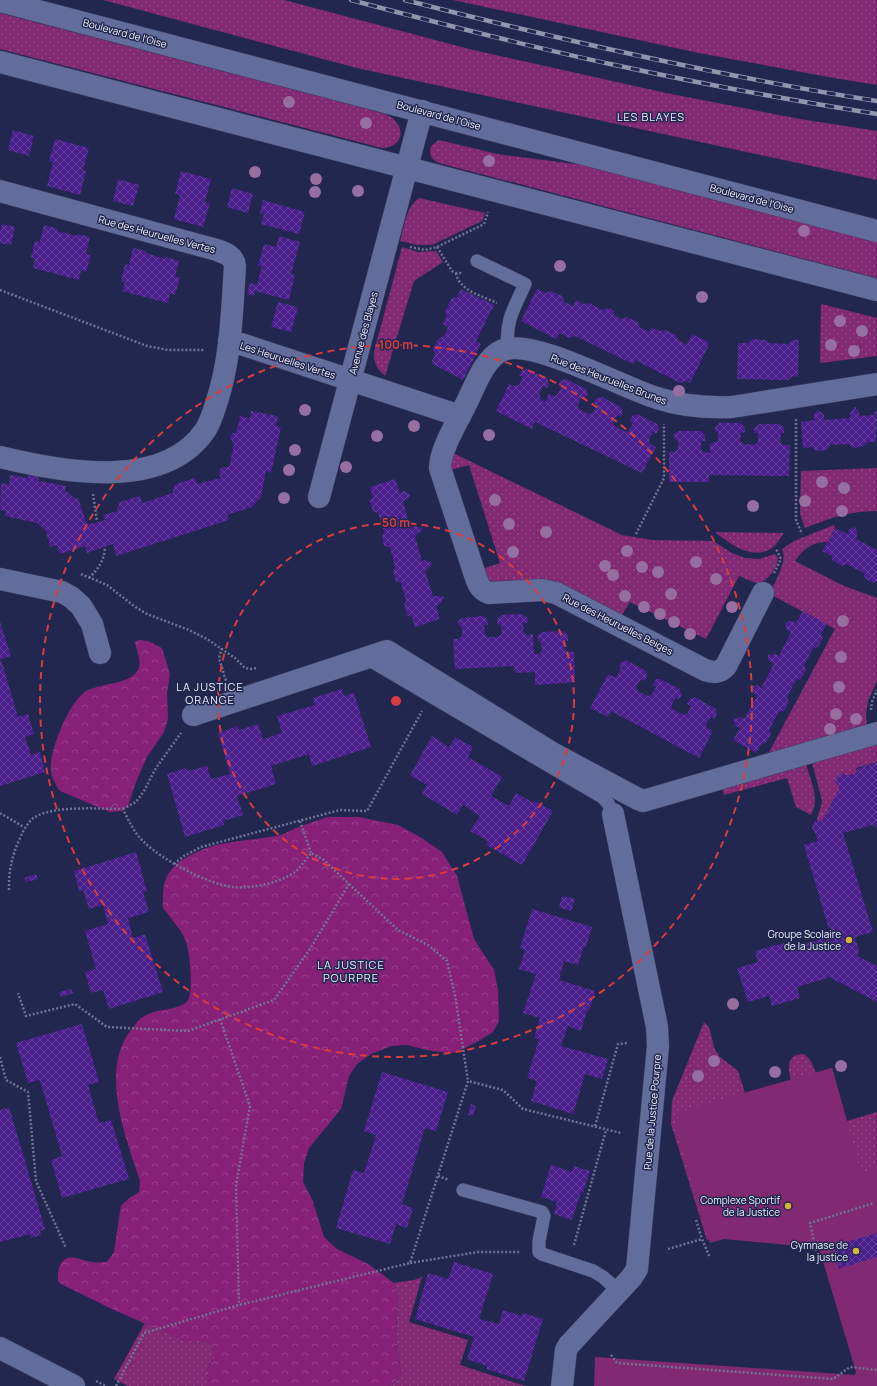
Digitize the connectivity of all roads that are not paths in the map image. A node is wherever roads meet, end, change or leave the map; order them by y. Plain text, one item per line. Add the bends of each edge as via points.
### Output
1 (0, 0) edge
2 (0, 62) edge
3 (422, 111) junction
4 (408, 169) junction
5 (0, 191) edge
6 (877, 231) edge
7 (477, 261) road end
8 (877, 290) edge
9 (228, 345) junction
10 (508, 349) junction
11 (351, 380) junction
12 (877, 384) edge
13 (460, 416) junction
14 (0, 457) edge
15 (319, 497) dead end
16 (0, 579) edge
17 (763, 593) dead end
18 (100, 653) dead end
19 (366, 658) junction
20 (193, 715) road end
21 (877, 733) edge
22 (613, 814) joint
23 (463, 1190) dead end
24 (619, 1291) junction
25 (0, 1348) edge
26 (0, 1363) edge
27 (45, 1386) edge
28 (74, 1386) edge
29 (562, 1386) edge

1 - 3 street, Boulevard de l'Oise
2 - 4 street
3 - 4 street, Avenue des Blayes
3 - 6 street, Boulevard de l'Oise
4 - 8 street
4 - 11 street, Avenue des Blayes
5 - 9 street, Rue des Heuruelles Vertes via 225,253 234,261 235,266
7 - 10 lane via 525,284 512,311 507,331
9 - 11 street, Les Heuruelles Vertes via 244,345
9 - 14 street, Rue des Heuruelles Vertes via 223,384 206,428 197,441 174,458 154,466 94,473
10 - 12 street, Rue des Heuruelles Brunes via 533,351 570,363 668,402 714,408
10 - 13 street via 497,353 488,362
11 - 13 street, Les Heuruelles Vertes
11 - 15 street, Avenue des Blayes
13 - 17 street, Rue des Heuruelles Beiges via 442,456 440,470 474,575 485,592 546,590 556,593 711,672 717,672 726,666
16 - 18 street via 62,592 71,597 81,606 92,624
19 - 20 street
19 - 21 street via 387,652 554,754 643,801
19 - 22 lane via 602,797
22 - 24 street, Rue de la Justice Pourpre via 657,1026 658,1046 638,1265 636,1273
23 - 24 lane via 542,1212 544,1216 539,1252 593,1271
24 - 29 street, Rue de la Justice Pourpre via 569,1344
25 - 28 street
26 - 27 street

